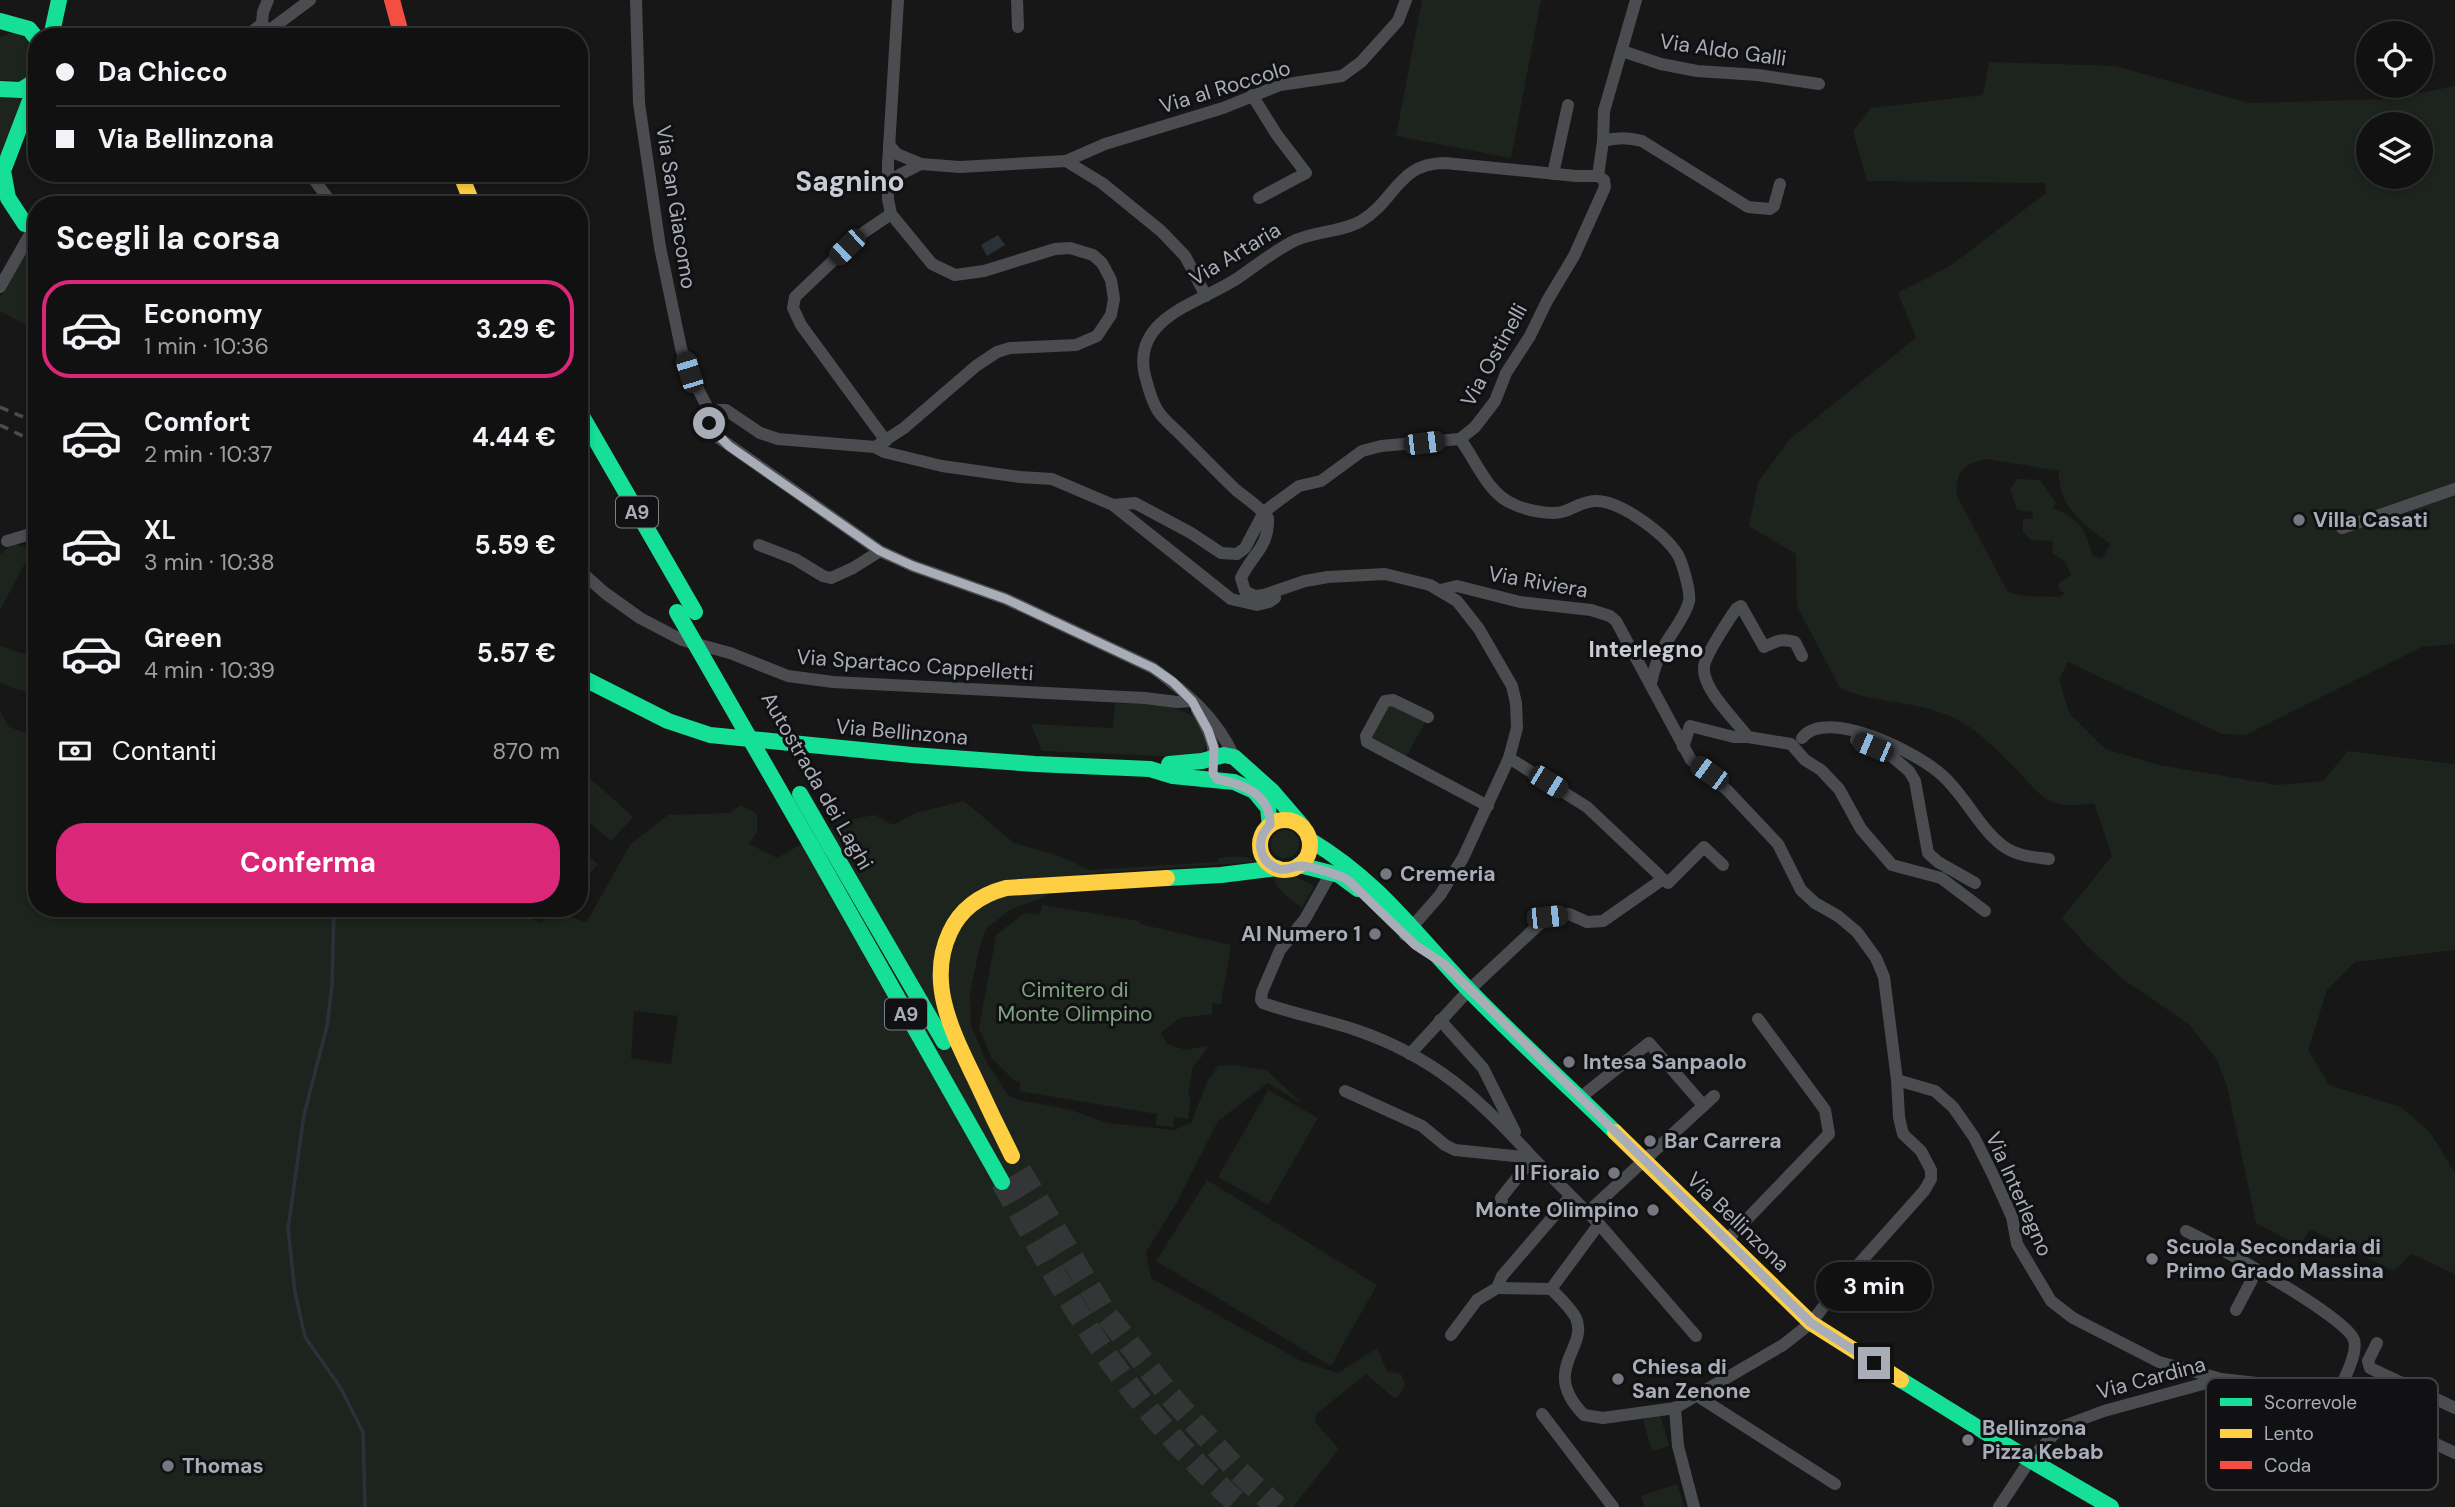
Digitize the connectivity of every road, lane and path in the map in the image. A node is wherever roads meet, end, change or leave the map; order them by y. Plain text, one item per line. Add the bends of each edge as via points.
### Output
1 (59, 0) edge
2 (268, 0) edge
3 (310, 0) edge
4 (392, 0) edge
5 (409, 0) edge
6 (636, 0) edge
7 (898, 0) edge
8 (1017, 0) edge
9 (1406, 0) edge
10 (1636, 0) edge
11 (55, 17) junction
12 (262, 24) junction
13 (1018, 27) dead end
14 (31, 28) edge
15 (53, 28) edge
16 (257, 28) edge
17 (266, 28) edge
18 (272, 28) edge
19 (400, 28) edge
20 (416, 28) edge
21 (1622, 51) junction
22 (1819, 84) dead end
23 (28, 86) edge
24 (0, 89) edge
25 (1252, 95) junction
26 (28, 104) edge
27 (1568, 105) dead end
28 (1604, 141) junction
29 (889, 145) junction
30 (1066, 161) junction
31 (921, 164) junction
32 (1, 172) edge
33 (1553, 174) junction
34 (1598, 176) junction
35 (1780, 184) dead end
36 (888, 188) junction
37 (1259, 198) dead end
38 (0, 210) edge
39 (891, 214) junction
40 (28, 224) edge
41 (28, 226) edge
42 (28, 234) edge
43 (0, 287) edge
44 (1206, 296) junction
45 (711, 414) junction
46 (588, 427) edge
47 (1460, 439) junction
48 (880, 444) junction
49 (588, 458) edge
50 (2455, 489) edge
51 (1113, 505) junction
52 (1264, 512) junction
53 (2342, 528) dead end
54 (28, 535) edge
55 (7, 541) dead end
56 (759, 545) dead end
57 (880, 551) junction
58 (588, 578) edge
59 (1284, 587) junction
60 (1440, 590) junction
61 (1802, 656) dead end
62 (588, 681) edge
63 (1651, 683) junction
64 (1192, 701) junction
65 (1428, 717) dead end
66 (1748, 737) junction
67 (1797, 741) junction
68 (1684, 747) junction
69 (1234, 757) junction
70 (1214, 758) junction
71 (1509, 758) junction
72 (1150, 769) junction
73 (1217, 779) junction
74 (1488, 806) junction
75 (1270, 825) junction
76 (1306, 833) junction
77 (2049, 859) dead end
78 (1299, 865) junction
79 (1723, 865) dead end
80 (1277, 868) junction
81 (1331, 873) junction
82 (1659, 875) dead end
83 (1975, 883) dead end
84 (1985, 911) dead end
85 (1409, 931) junction
86 (1469, 990) junction
87 (1758, 1018) dead end
88 (1440, 1020) junction
89 (1410, 1054) junction
90 (1897, 1080) junction
91 (1345, 1091) dead end
92 (1714, 1096) dead end
93 (1581, 1097) junction
94 (1703, 1105) junction
95 (1522, 1146) junction
96 (1012, 1156) junction
97 (1532, 1158) junction
98 (1643, 1159) junction
99 (1020, 1171) tunnel mouth
100 (1002, 1182) tunnel mouth
101 (1570, 1197) junction
102 (1502, 1202) dead end
103 (1588, 1212) junction
104 (1599, 1224) junction
105 (2186, 1231) dead end
106 (1727, 1240) junction
107 (2257, 1270) junction
108 (1497, 1288) junction
109 (1550, 1289) junction
110 (2236, 1310) dead end
111 (1811, 1323) junction
112 (1451, 1335) dead end
113 (1696, 1336) dead end
114 (2377, 1343) dead end
115 (2217, 1378) edge
116 (2344, 1378) edge
117 (2391, 1378) edge
118 (2206, 1383) edge
119 (1696, 1395) junction
120 (2438, 1400) edge
121 (1675, 1408) junction
122 (2455, 1408) edge
123 (1542, 1414) dead end
124 (2438, 1440) edge
125 (2438, 1444) edge
126 (2455, 1444) edge
127 (2455, 1453) edge
128 (2030, 1460) junction
129 (1835, 1484) dead end
130 (1613, 1507) edge
131 (1694, 1507) edge
132 (1999, 1507) edge
133 (2111, 1507) edge

1 - 11 main road
2 - 12 street
3 - 18 street
4 - 19 main road
5 - 20 main road
6 - 45 street, Via San Giacomo via 639,103 660,247 685,360
7 - 29 street
8 - 13 street
9 - 25 street, Via al Roccolo via 1398,21 1350,72
10 - 21 street, Via Ostinelli
11 - 14 main road via 46,27
11 - 15 main road
12 - 16 street
12 - 17 street
21 - 22 street, Via Aldo Galli via 1698,71
21 - 28 street, Via Ostinelli via 1604,111
23 - 24 main road
25 - 30 street, Via al Roccolo
25 - 37 street via 1306,173
26 - 32 main road
27 - 33 street
28 - 34 street, Via Ostinelli
28 - 35 street via 1617,137 1642,141 1748,207 1770,209
29 - 31 street via 897,154
29 - 36 street
30 - 31 street via 961,167
30 - 44 street via 1102,183 1161,231 1185,256
31 - 36 street via 899,175
32 - 40 main road via 8,198
33 - 34 street, Via Artaria
33 - 44 street, Via Artaria via 1427,164 1409,173 1358,223 1295,240
34 - 47 street, Via Ostinelli via 1605,187 1574,256 1506,373 1495,401 1475,428
36 - 39 street
38 - 41 main road
39 - 48 street via 860,235 793,302 801,325
39 - 48 street via 922,254 947,272 966,275 1070,247 1102,263 1114,299 1108,321 1089,341 996,352
42 - 43 street
44 - 52 street, Via Artaria via 1166,319 1149,337 1143,362 1148,386 1158,411 1216,472
45 - 48 street via 726,410 753,430 778,439
45 - 57 street, Via San Giacomo via 710,426 719,439
46 - 96 main road, Autostrada dei Laghi / A9, bridge
47 - 52 street via 1362,451 1321,481 1299,486
47 - 63 street via 1482,475 1511,504 1561,513 1593,501 1606,502 1640,519 1678,555 1689,601 1655,665
48 - 51 street via 884,452 942,467 1052,479
49 - 100 main road, Autostrada dei Laghi / A9, bridge
50 - 53 street
51 - 52 street via 1135,503 1148,508 1230,555 1245,548
51 - 59 street via 1231,599 1257,605 1269,602
52 - 59 street via 1267,536 1241,582 1245,591 1255,596
54 - 55 street
56 - 57 street via 831,579
57 - 64 street, Via San Giacomo via 1006,599 1140,660
58 - 64 street, Via Spartaco Cappelletti via 640,618 682,640 801,679
59 - 60 street via 1328,577 1385,574
60 - 63 street, Via Riviera via 1457,586 1610,616 1627,637
60 - 71 street via 1457,601 1479,629 1512,686 1517,728
61 - 66 street via 1795,642 1788,640 1763,647 1741,606 1736,609 1704,664 1705,677
62 - 72 main road, Via Bellinzona via 668,721 710,735 912,755
63 - 68 street, Via Riviera
64 - 69 street, Via San Giacomo via 1214,720
64 - 70 street via 1208,730
65 - 74 street via 1393,700 1385,701 1367,742
66 - 67 street
66 - 68 street via 1690,726
67 - 77 street via 1821,727 1840,728 1915,755 1958,791 2000,844 2021,855
67 - 83 street via 1839,734 1889,754 1915,781 1928,853
67 - 84 street via 1805,760 1839,789 1861,829 1892,865 1941,878
68 - 90 street, Via Riviera via 1691,760 1778,844 1801,890 1857,932 1876,958 1884,977
69 - 70 main road, Via Bellinzona
69 - 76 main road, Via Bellinzona via 1272,790
70 - 72 main road, Via Bellinzona
70 - 73 main road
71 - 74 street
71 - 82 street via 1587,807
72 - 73 main road, Via Bellinzona via 1173,776
73 - 75 main road, Via Bellinzona via 1254,791 1268,808
74 - 85 street via 1440,895
75 - 76 main road via 1296,822
75 - 80 main road via 1262,834 1260,850
76 - 78 main road via 1308,854
76 - 85 main road, Via Bellinzona via 1359,874
78 - 80 main road
78 - 81 main road, Via Bellinzona
79 - 86 street via 1704,847 1668,883 1663,879 1603,921 1587,922 1569,914 1547,917
80 - 96 main road via 1008,887 965,909 943,946 940,992 949,1024
81 - 85 main road, Via Bellinzona via 1348,880
81 - 89 street via 1280,950 1261,1000 1357,1031
85 - 86 main road, Via Bellinzona via 1415,945 1444,964
86 - 88 street
86 - 93 main road, Via Bellinzona
87 - 106 street via 1825,1110 1829,1134
88 - 89 street
88 - 95 street via 1483,1068
89 - 95 street via 1446,1074
90 - 111 street via 1903,1134 1929,1163 1931,1179
90 - 115 street, Via Interlegno via 1936,1091 1974,1137 2012,1217 2017,1244 2050,1301 2073,1318 2159,1362
91 - 97 street via 1422,1126 1455,1150
92 - 94 street
93 - 94 street via 1649,1043
93 - 98 main road, Via Bellinzona
94 - 98 street
95 - 97 street
96 - 99 main road, Autostrada dei Laghi / A9
97 - 101 street
97 - 102 street
98 - 103 street
98 - 106 main road, Via Bellinzona
101 - 103 street
101 - 108 street via 1502,1276
103 - 104 street
104 - 109 street
104 - 113 street
105 - 107 street
106 - 111 main road, Via Bellinzona
107 - 110 street
107 - 116 street via 2332,1315 2352,1334 2354,1353
108 - 109 street
108 - 112 street via 1477,1300
109 - 121 street via 1576,1319 1577,1337 1567,1359 1565,1383 1584,1415 1604,1418
111 - 119 street via 1783,1345
111 - 128 main road, Via Bellinzona
114 - 117 street via 2368,1361 2370,1368
118 - 128 street, Via Cardina via 2077,1419 2061,1427
119 - 121 street
119 - 129 street
120 - 122 street
121 - 131 street via 1678,1446
123 - 130 street
124 - 126 street
125 - 127 street, Via Cardina
128 - 132 street, Via Cardina
128 - 133 main road, Via Bellinzona

